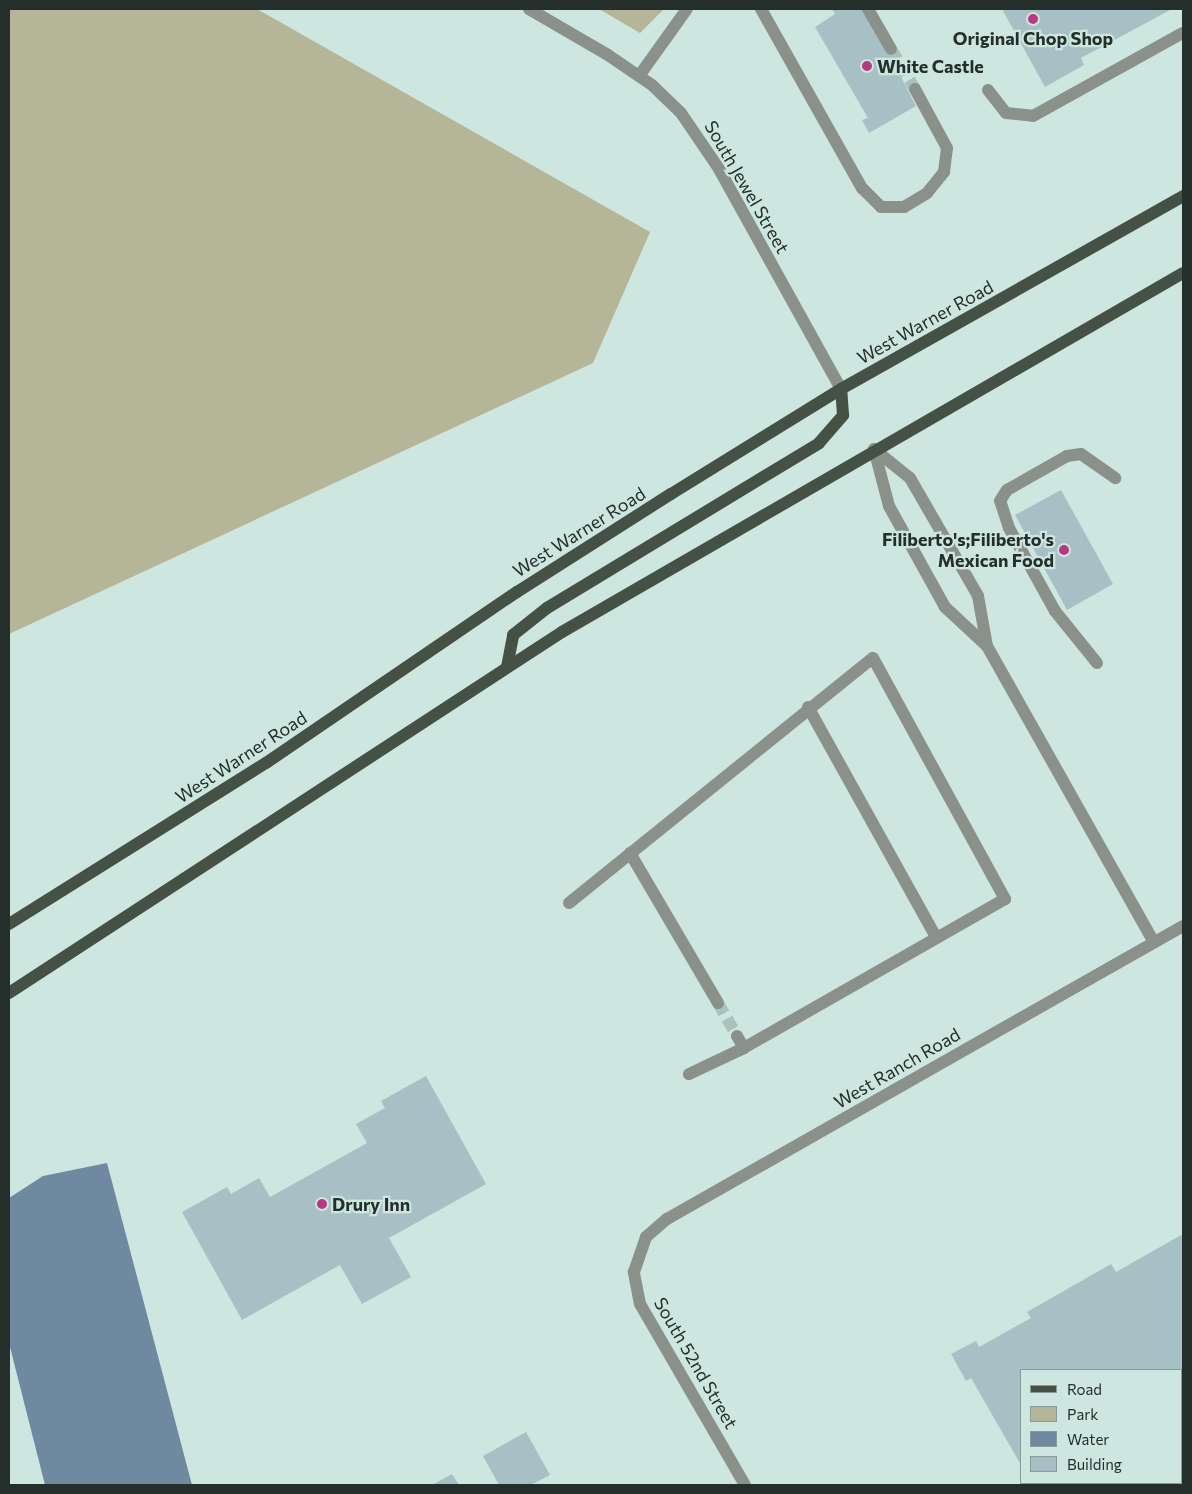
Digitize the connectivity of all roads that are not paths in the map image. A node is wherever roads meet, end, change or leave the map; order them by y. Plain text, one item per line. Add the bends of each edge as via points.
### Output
1 (529, 9) edge
2 (687, 9) edge
3 (761, 9) edge
4 (868, 9) edge
5 (1183, 33) edge
6 (891, 49) tunnel mouth
7 (639, 76) junction
8 (915, 89) tunnel mouth
9 (988, 90) dead end
10 (1183, 196) edge
11 (1183, 273) edge
12 (841, 389) junction
13 (874, 448) junction
14 (1114, 478) dead end
15 (987, 646) junction
16 (1097, 663) dead end
17 (507, 667) junction
18 (808, 706) junction
19 (630, 853) junction
20 (569, 904) dead end
21 (9, 924) edge
22 (1183, 926) edge
23 (936, 937) junction
24 (1154, 942) junction
25 (9, 993) edge
26 (718, 1003) tunnel mouth
27 (737, 1036) tunnel mouth
28 (744, 1048) junction
29 (689, 1074) dead end
30 (637, 1252) joint
31 (745, 1485) edge

1 - 7 street, South Jewel Street
2 - 7 street
3 - 8 street via 862,188 881,207 904,207 927,193 944,172 947,148
4 - 6 street
5 - 9 street via 1034,116 1006,113
7 - 12 street, South Jewel Street via 698,135
10 - 12 main road, West Warner Road
11 - 13 main road
12 - 17 main road via 843,415 819,443 547,608 513,635
12 - 21 main road, West Warner Road via 518,592 266,763
13 - 15 street via 889,506 945,607
13 - 15 street via 910,478 973,588
13 - 17 main road
14 - 16 street via 1081,454 1068,456 1007,490 1000,501 1009,528 1056,611
15 - 24 street
17 - 25 main road
18 - 19 street
18 - 23 street
18 - 23 street via 873,658 1005,899
19 - 20 street
19 - 26 street
22 - 24 street, West Ranch Road
23 - 28 street
24 - 30 street, West Ranch Road via 667,1219 646,1237
27 - 28 street
28 - 29 street
30 - 31 street, South 52nd Street via 634,1272 640,1304

